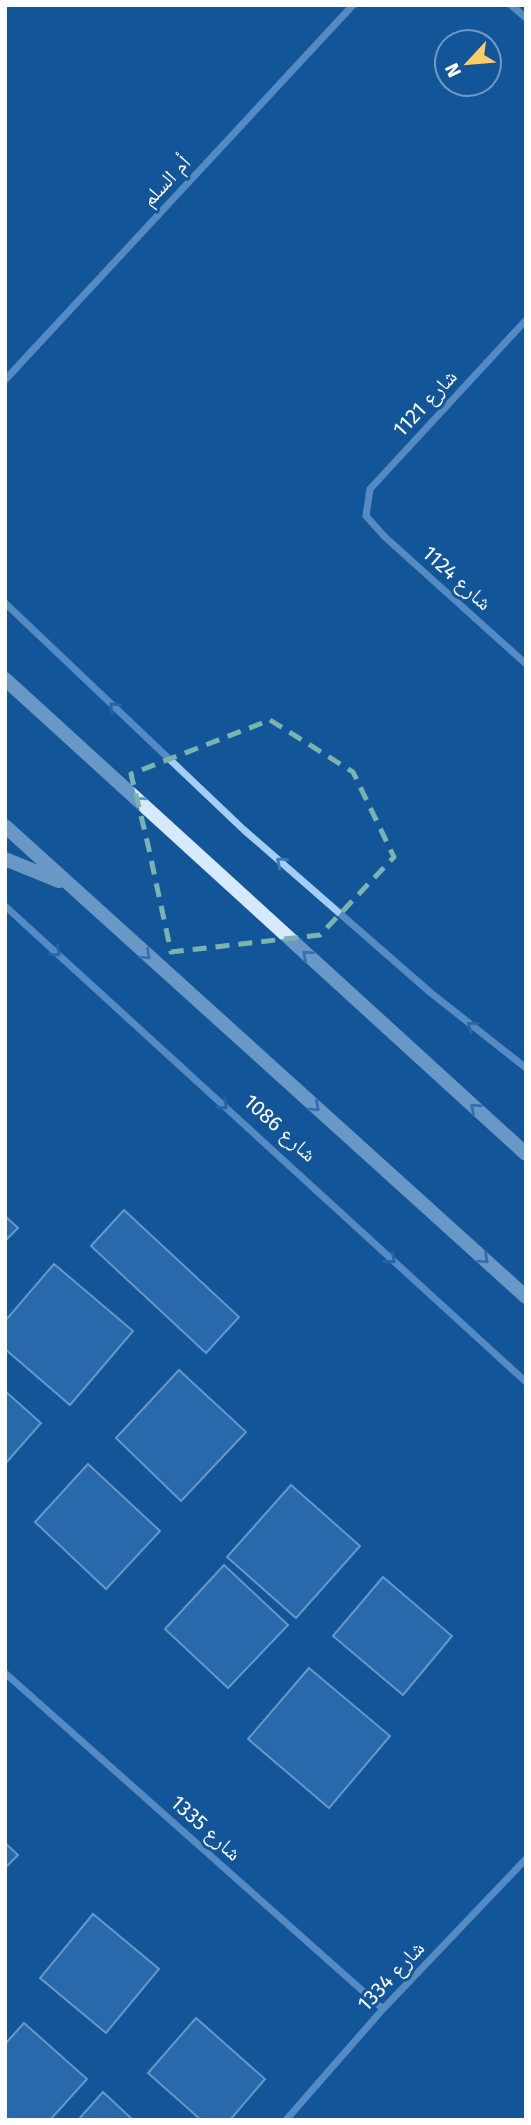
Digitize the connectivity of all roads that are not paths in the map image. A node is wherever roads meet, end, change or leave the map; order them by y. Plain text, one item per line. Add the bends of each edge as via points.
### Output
1 (353, 5) edge
2 (511, 5) edge
3 (526, 18) edge
4 (526, 320) edge
5 (5, 380) edge
6 (366, 516) joint
7 (5, 603) edge
8 (526, 664) edge
9 (5, 679) edge
10 (5, 826) edge
11 (5, 859) edge
12 (69, 885) junction
13 (5, 905) edge
14 (526, 1068) edge
15 (526, 1154) edge
16 (526, 1297) edge
17 (526, 1382) edge
18 (5, 1673) edge
19 (526, 1859) edge
20 (383, 2009) junction
21 (286, 2120) edge

1 - 5 street, أم السلم
2 - 3 street
4 - 6 street, شارع 1121 via 370,489
6 - 8 street, شارع 1124
14 -> 7 street via 431,993 244,830
15 -> 9 street
10 - 12 street, شارع 1086
11 - 12 street
12 -> 16 street, شارع 1086
13 -> 17 street, شارع 1086
18 - 20 street, شارع 1335
19 - 20 street, شارع 1334
20 - 21 street, شارع 1334

